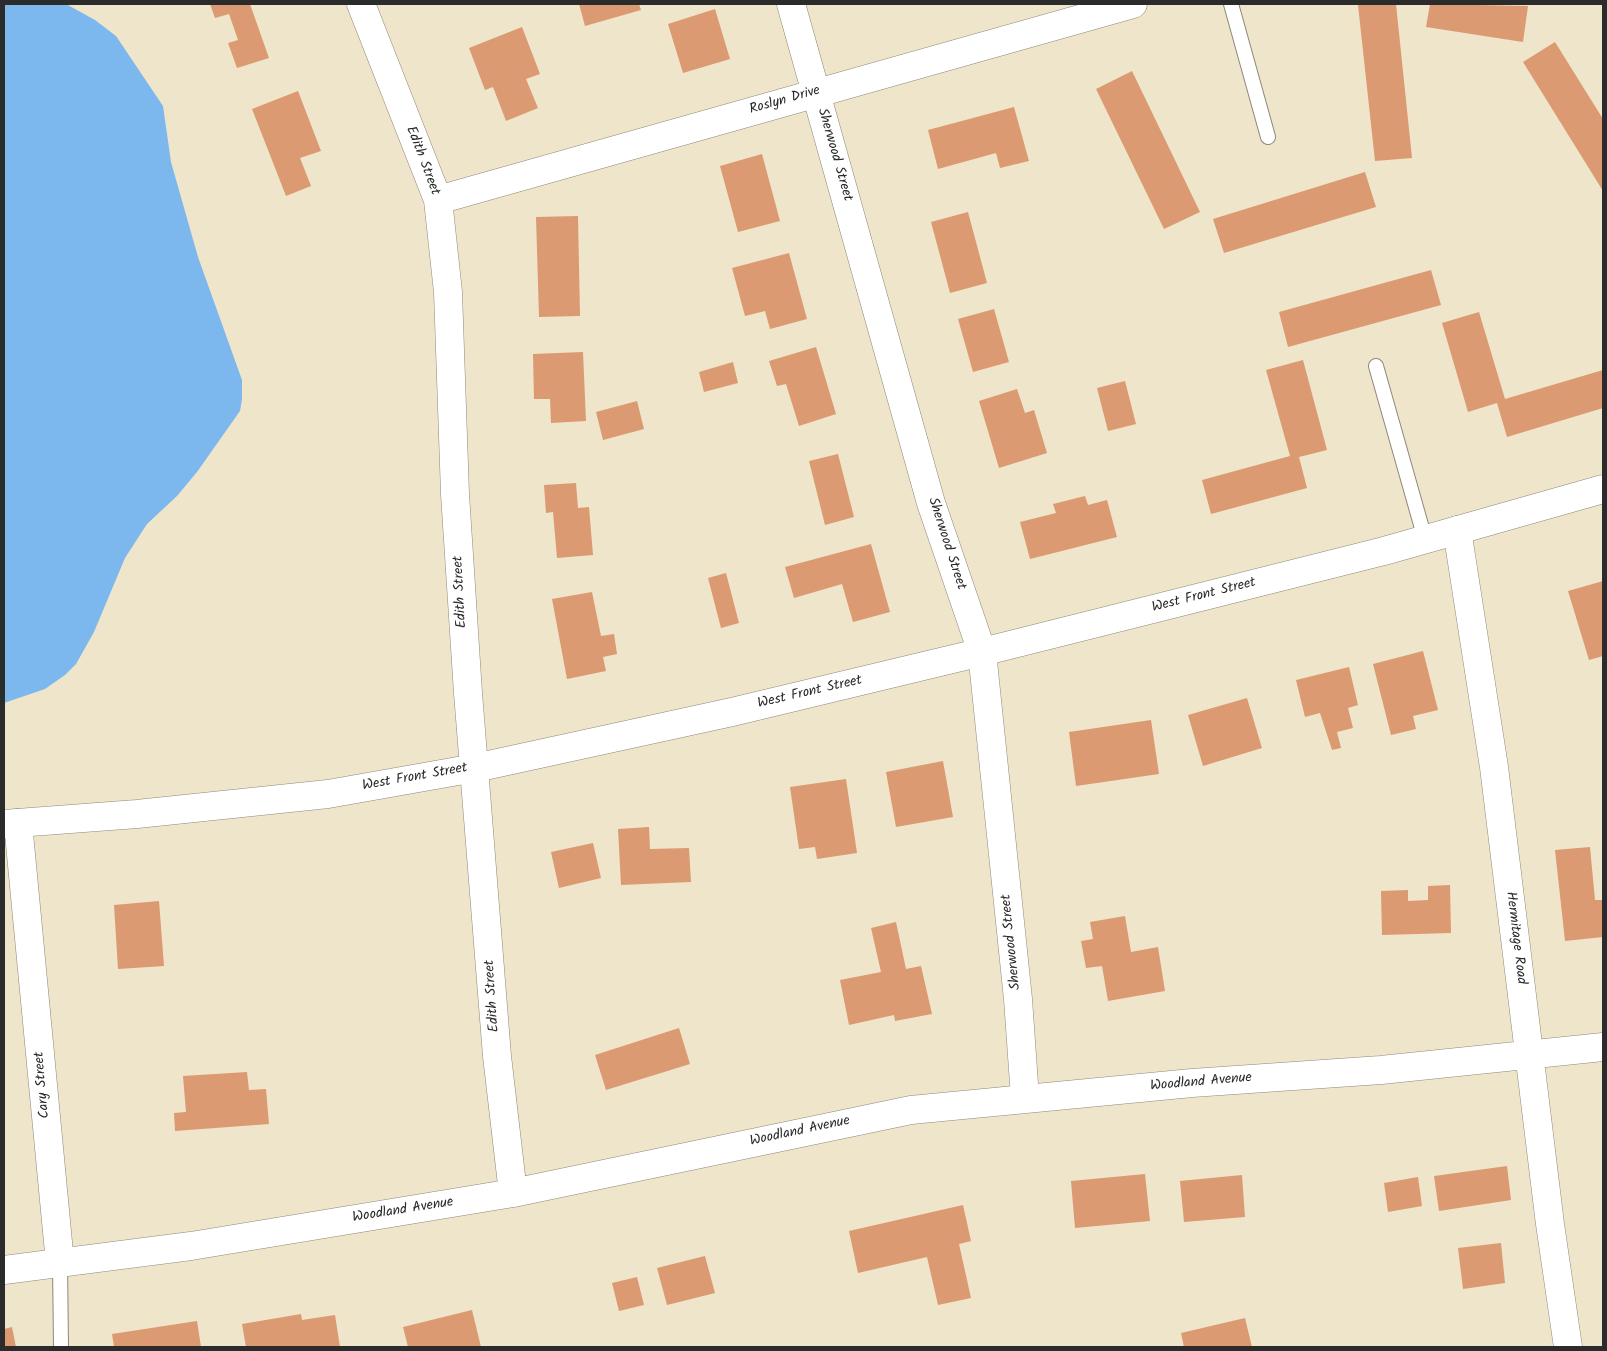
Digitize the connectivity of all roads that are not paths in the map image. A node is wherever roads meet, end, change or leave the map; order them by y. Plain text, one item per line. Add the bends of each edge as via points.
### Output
1 (361, 4) edge
2 (791, 4) edge
3 (1133, 4) edge
4 (1231, 4) edge
5 (817, 92) junction
6 (1268, 137) dead end
7 (438, 200) junction
8 (1376, 366) dead end
9 (1603, 489) edge
10 (1457, 530) junction
11 (1425, 539) junction
12 (982, 652) junction
13 (475, 768) junction
14 (11, 824) edge
15 (1603, 1048) edge
16 (1530, 1056) junction
17 (1025, 1098) junction
18 (513, 1193) junction
19 (60, 1263) junction
20 (4, 1270) edge
21 (61, 1347) edge
22 (1568, 1347) edge

1 - 7 street, Edith Street
2 - 5 street, Sherwood Street
3 - 5 street, Roslyn Drive
4 - 6 lane
5 - 7 street, Roslyn Drive
5 - 12 street, Sherwood Street via 931,503
7 - 13 street, Edith Street via 448,292 456,512
8 - 11 lane
9 - 10 street, West Front Street
10 - 11 street, West Front Street
10 - 16 street, Hermitage Road via 1494,767
11 - 12 street, West Front Street
12 - 13 street, West Front Street via 732,712
12 - 17 street, Sherwood Street via 1018,999
13 - 14 street, West Front Street via 328,794
13 - 18 street, Edith Street via 497,1056
14 - 19 street, Cary Street
15 - 16 street, Woodland Avenue
16 - 17 street, Woodland Avenue
16 - 22 street, Hermitage Road
17 - 18 street, Woodland Avenue via 901,1112
18 - 19 street, Woodland Avenue via 191,1246
19 - 20 street, Woodland Avenue
19 - 21 lane, Cary Street

